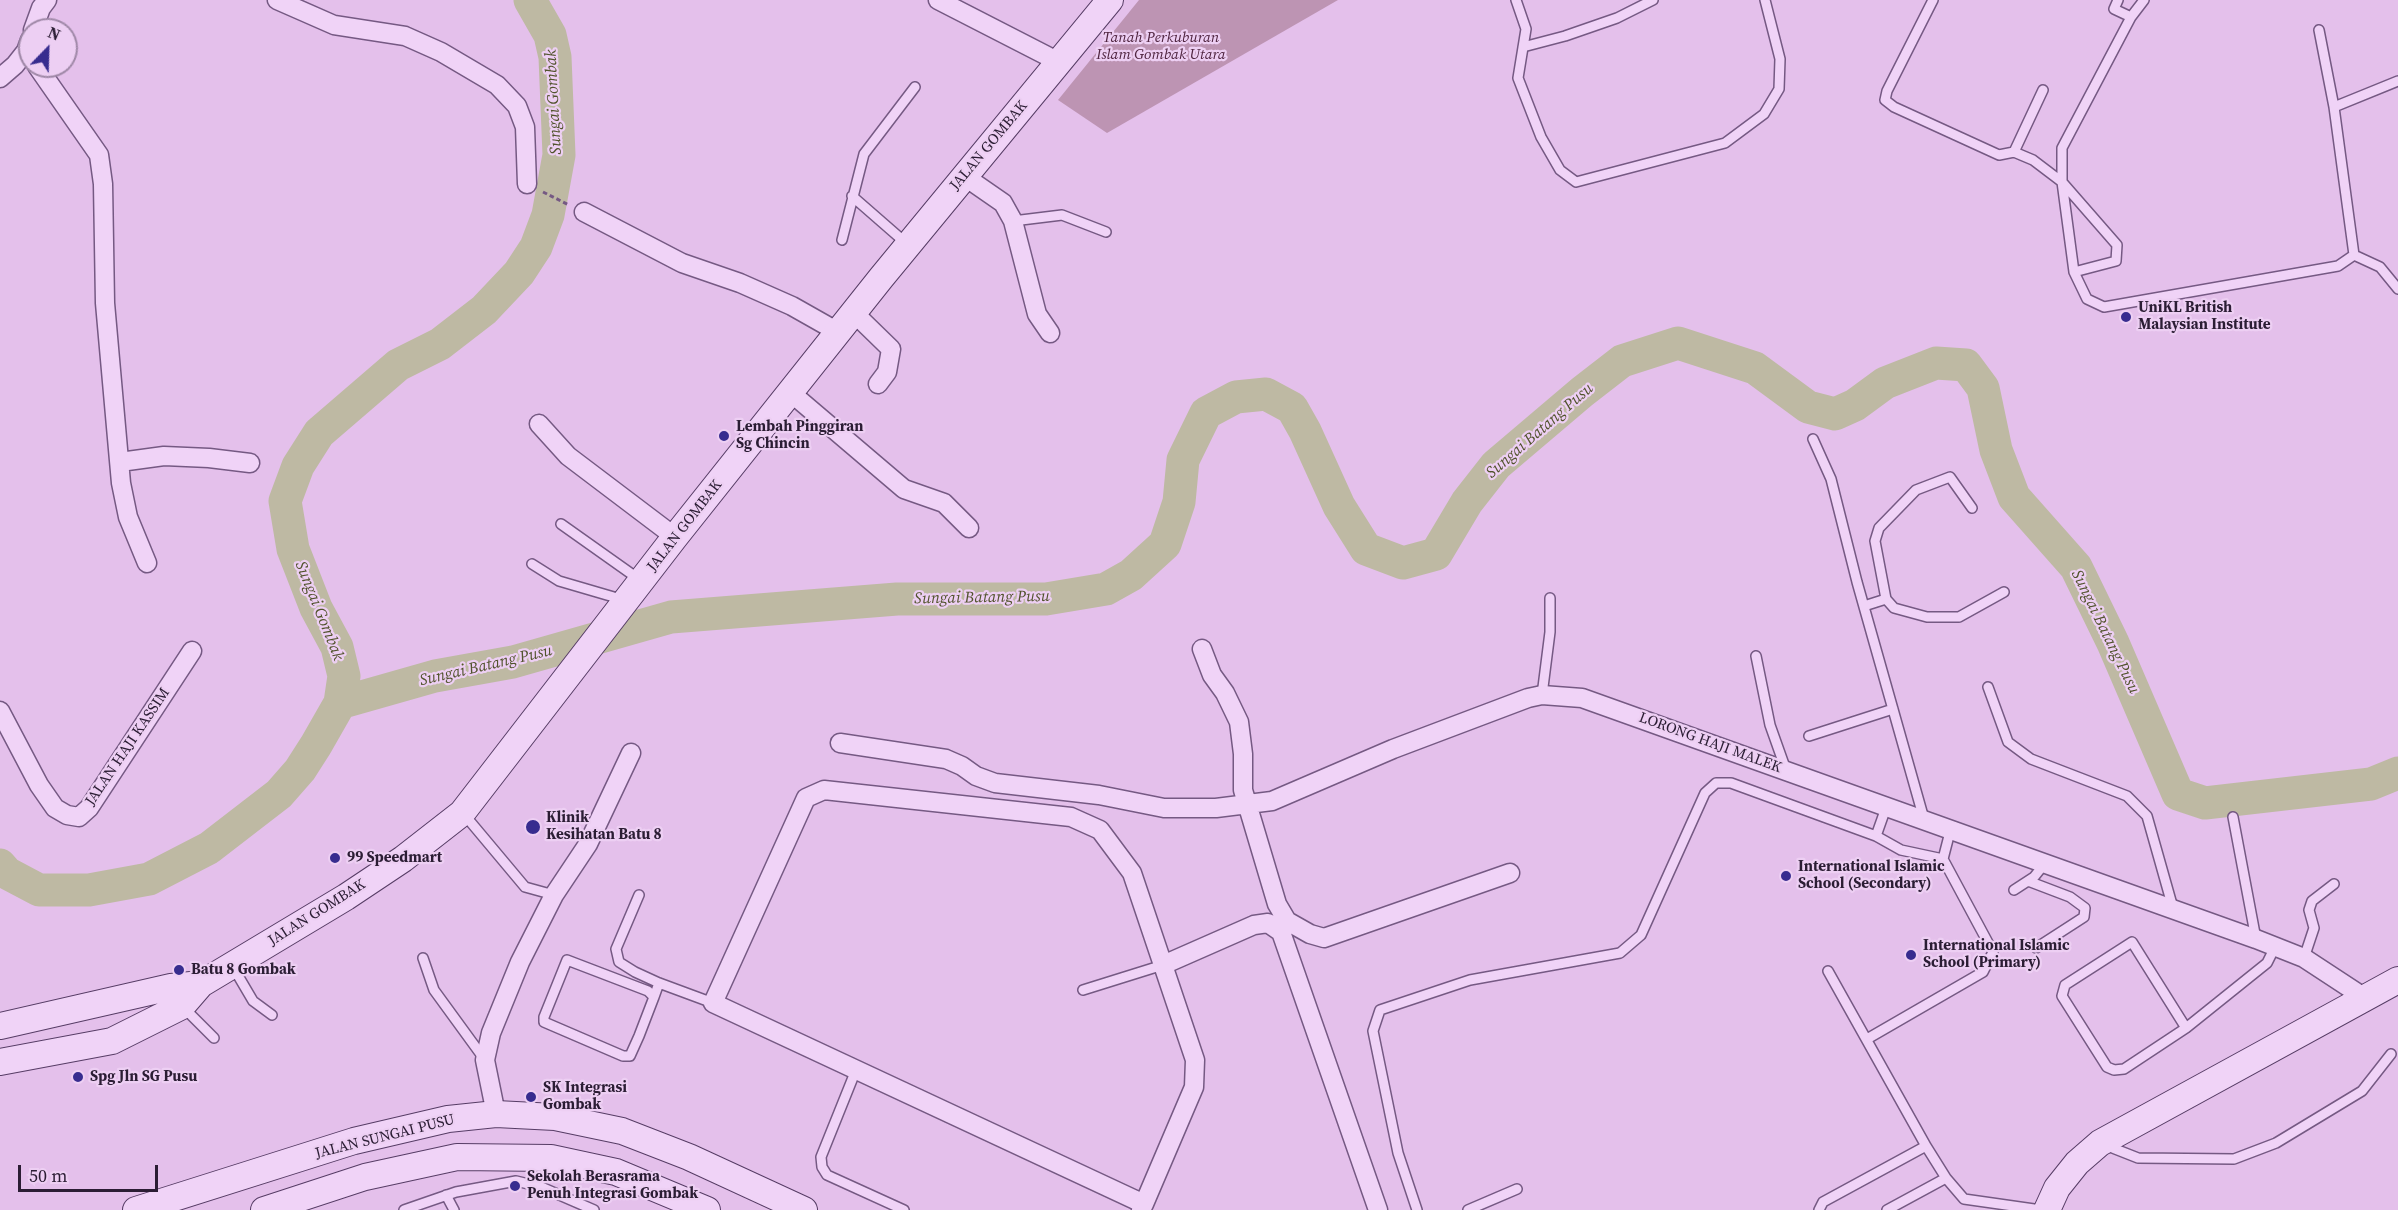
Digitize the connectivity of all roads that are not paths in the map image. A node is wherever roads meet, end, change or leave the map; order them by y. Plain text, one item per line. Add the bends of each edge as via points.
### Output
1 (47, 0) edge
2 (277, 0) edge
3 (938, 0) edge
4 (1110, 0) edge
5 (1516, 0) edge
6 (1653, 0) edge
7 (1765, 0) edge
8 (1933, 0) edge
9 (2118, 0) edge
10 (2144, 0) edge
11 (2132, 17) junction
12 (37, 18) edge
13 (2319, 30) dead end
14 (1523, 47) junction
15 (18, 62) edge
16 (1059, 62) junction
17 (0, 78) edge
18 (45, 78) edge
19 (2398, 81) edge
20 (915, 87) dead end
21 (2043, 90) dead end
22 (2334, 107) junction
23 (2014, 152) junction
24 (964, 176) junction
25 (2062, 182) junction
26 (527, 184) road end
27 (852, 196) junction
28 (584, 212) road end
29 (1013, 220) junction
30 (1106, 232) dead end
31 (842, 240) dead end
32 (908, 244) junction
33 (2354, 255) junction
34 (2074, 272) junction
35 (2398, 289) edge
36 (846, 322) junction
37 (1050, 333) dead end
38 (878, 384) dead end
39 (790, 392) junction
40 (539, 424) dead end
41 (1813, 439) dead end
42 (120, 462) junction
43 (250, 463) dead end
44 (1972, 508) dead end
45 (561, 524) dead end
46 (969, 528) dead end
47 (675, 537) junction
48 (147, 563) dead end
49 (532, 564) dead end
50 (2004, 592) dead end
51 (629, 598) junction
52 (1550, 598) dead end
53 (1886, 599) junction
54 (1864, 606) junction
55 (1202, 649) dead end
56 (192, 651) dead end
57 (1755, 656) dead end
58 (1988, 687) dead end
59 (1542, 695) junction
60 (1893, 709) junction
61 (0, 711) edge
62 (1809, 736) dead end
63 (840, 742) dead end
64 (631, 753) dead end
65 (1786, 770) junction
66 (1247, 803) junction
67 (1887, 806) junction
68 (462, 813) junction
69 (2233, 817) dead end
70 (1924, 819) junction
71 (1951, 828) junction
72 (1876, 836) junction
73 (1942, 859) junction
74 (2046, 862) junction
75 (1509, 873) dead end
76 (2028, 881) junction
77 (2334, 884) dead end
78 (2014, 890) dead end
79 (554, 895) junction
80 (639, 895) dead end
81 (2173, 908) junction
82 (2256, 939) junction
83 (2275, 947) junction
84 (2036, 948) dead end
85 (423, 958) dead end
86 (2304, 958) junction
87 (1162, 965) junction
88 (232, 966) junction
89 (1828, 971) dead end
90 (2398, 980) edge
91 (659, 983) junction
92 (1083, 990) dead end
93 (177, 996) junction
94 (654, 997) junction
95 (2365, 998) junction
96 (713, 1003) junction
97 (272, 1016) dead end
98 (0, 1026) edge
99 (2186, 1028) junction
100 (214, 1038) dead end
101 (1867, 1039) junction
102 (2391, 1054) dead end
103 (484, 1060) junction
104 (0, 1062) edge
105 (856, 1070) junction
106 (496, 1114) junction
107 (2100, 1143) junction
108 (1926, 1146) junction
109 (1946, 1178) junction
110 (1517, 1189) dead end
111 (446, 1195) junction
112 (1142, 1207) edge
113 (136, 1210) edge
114 (264, 1210) edge
115 (404, 1210) edge
116 (454, 1210) edge
117 (594, 1210) edge
118 (707, 1210) edge
119 (804, 1210) edge
120 (904, 1210) edge
121 (1378, 1210) edge
122 (1417, 1210) edge
123 (1468, 1210) edge
124 (1820, 1210) edge
125 (1887, 1210) edge
126 (2041, 1210) edge
127 (2047, 1210) edge

1 - 12 street
2 - 26 street via 334,25 405,36 497,85 517,106 525,127
3 - 16 street
4 - 16 main road, JALAN GOMBAK
5 - 14 lane via 1526,29
6 - 14 lane via 1617,18
7 - 14 lane via 1780,59 1779,89 1764,114 1725,142 1576,182 1560,170 1541,137 1518,78
8 - 23 lane via 1885,100 1999,155
9 - 11 lane via 2114,9
10 - 11 lane
11 - 25 lane via 2062,148
13 - 22 lane
15 - 17 street
16 - 24 main road, JALAN GOMBAK
18 - 42 street via 99,155 105,303
19 - 22 lane
20 - 27 lane via 864,154
21 - 23 lane
22 - 33 lane
23 - 25 lane via 2033,160
24 - 29 street via 1003,203
24 - 32 main road, JALAN GOMBAK
25 - 34 lane
25 - 34 lane via 2117,244 2116,261
27 - 31 lane
27 - 32 lane
28 - 36 street via 682,262 792,306
29 - 30 lane via 1062,215
29 - 37 street via 1037,314
32 - 36 main road, JALAN GOMBAK
33 - 34 lane via 2338,266 2104,307 2087,299
33 - 35 lane via 2379,267
36 - 38 street via 891,350 887,372
36 - 39 main road, JALAN GOMBAK
39 - 46 street via 904,489 944,503
39 - 47 main road, JALAN GOMBAK
40 - 47 street via 568,456
41 - 54 lane via 1831,479
42 - 43 street via 164,456
42 - 48 street via 128,517
44 - 53 lane via 1950,477 1916,490 1879,528 1875,541
45 - 51 lane
47 - 51 main road, JALAN GOMBAK
49 - 51 lane via 559,581
50 - 53 lane via 1959,617 1927,617 1894,608
51 - 68 main road, JALAN GOMBAK
52 - 59 lane
53 - 54 lane
54 - 60 lane
55 - 66 street via 1239,722
56 - 61 street, JALAN HAJI KASSIM via 89,808 78,817 55,808
57 - 65 lane via 1770,724
58 - 81 lane via 2008,742 2031,759 2127,796 2147,816
59 - 65 street, LORONG HAJI MALEK via 1582,698
59 - 66 street, LORONG HAJI MALEK via 1393,749 1272,801
60 - 62 lane
60 - 70 lane
63 - 66 street, LORONG HAJI MALEK via 946,759 995,783 1099,795 1164,808 1216,808
64 - 79 street via 588,844
65 - 67 street, LORONG HAJI MALEK
66 - 75 street via 1277,904 1287,921 1324,938
67 - 70 street, LORONG HAJI MALEK
67 - 72 lane
68 - 79 lane via 525,887
68 - 88 main road, JALAN GOMBAK via 403,859
69 - 82 lane
70 - 71 street, LORONG HAJI MALEK
71 - 73 lane
71 - 74 street, LORONG HAJI MALEK
72 - 73 lane via 1901,850
72 - 122 lane via 1731,783 1716,783 1705,793 1641,935 1620,953 1470,980 1380,1010 1373,1031 1398,1153
73 - 101 lane via 1993,952 1983,972
74 - 76 lane
74 - 81 street, LORONG HAJI MALEK
76 - 78 lane
76 - 84 lane via 2070,897 2085,908 2084,917
77 - 86 lane via 2312,901 2309,910 2314,928
79 - 103 street via 520,962
80 - 91 lane via 616,949 617,956 619,962
81 - 82 street, LORONG HAJI MALEK
82 - 83 street, LORONG HAJI MALEK
83 - 86 street, LORONG HAJI MALEK
83 - 99 lane via 2267,963
85 - 103 lane via 434,990
86 - 95 street, LORONG HAJI MALEK
87 - 92 lane
87 - 96 street via 1132,873 1100,830 1071,817 824,790 806,798
87 - 112 street via 1195,1060 1194,1087
87 - 121 street via 1254,925 1268,923 1281,932
88 - 93 main road, JALAN GOMBAK
88 - 97 lane via 253,1001
89 - 101 lane
90 - 95 main road
91 - 94 lane
91 - 96 lane
93 - 98 main road
93 - 100 lane
93 - 104 main road, JALAN GOMBAK via 112,1041
94 - 94 lane via 648,991 567,960 544,1022 630,1056
95 - 107 main road
96 - 105 street
99 - 99 lane via 2132,942 2065,985 2062,996 2107,1067 2114,1070 2124,1069
101 - 108 lane
102 - 107 lane via 2362,1091 2276,1143 2234,1159 2138,1158
103 - 106 street
105 - 112 street
105 - 120 lane via 820,1157 822,1167 827,1175
106 - 113 main road, JALAN SUNGAI PUSU via 448,1119 354,1141
106 - 119 main road, JALAN SUNGAI PUSU via 555,1117 622,1131
107 - 127 main road via 2057,1188
108 - 109 lane
108 - 124 lane via 1823,1202
109 - 125 lane
109 - 126 lane via 1964,1199
110 - 123 lane
111 - 115 lane
111 - 116 lane
111 - 117 lane via 516,1181 541,1187
114 - 118 main road via 314,1198 365,1177 457,1157 551,1158 616,1172

